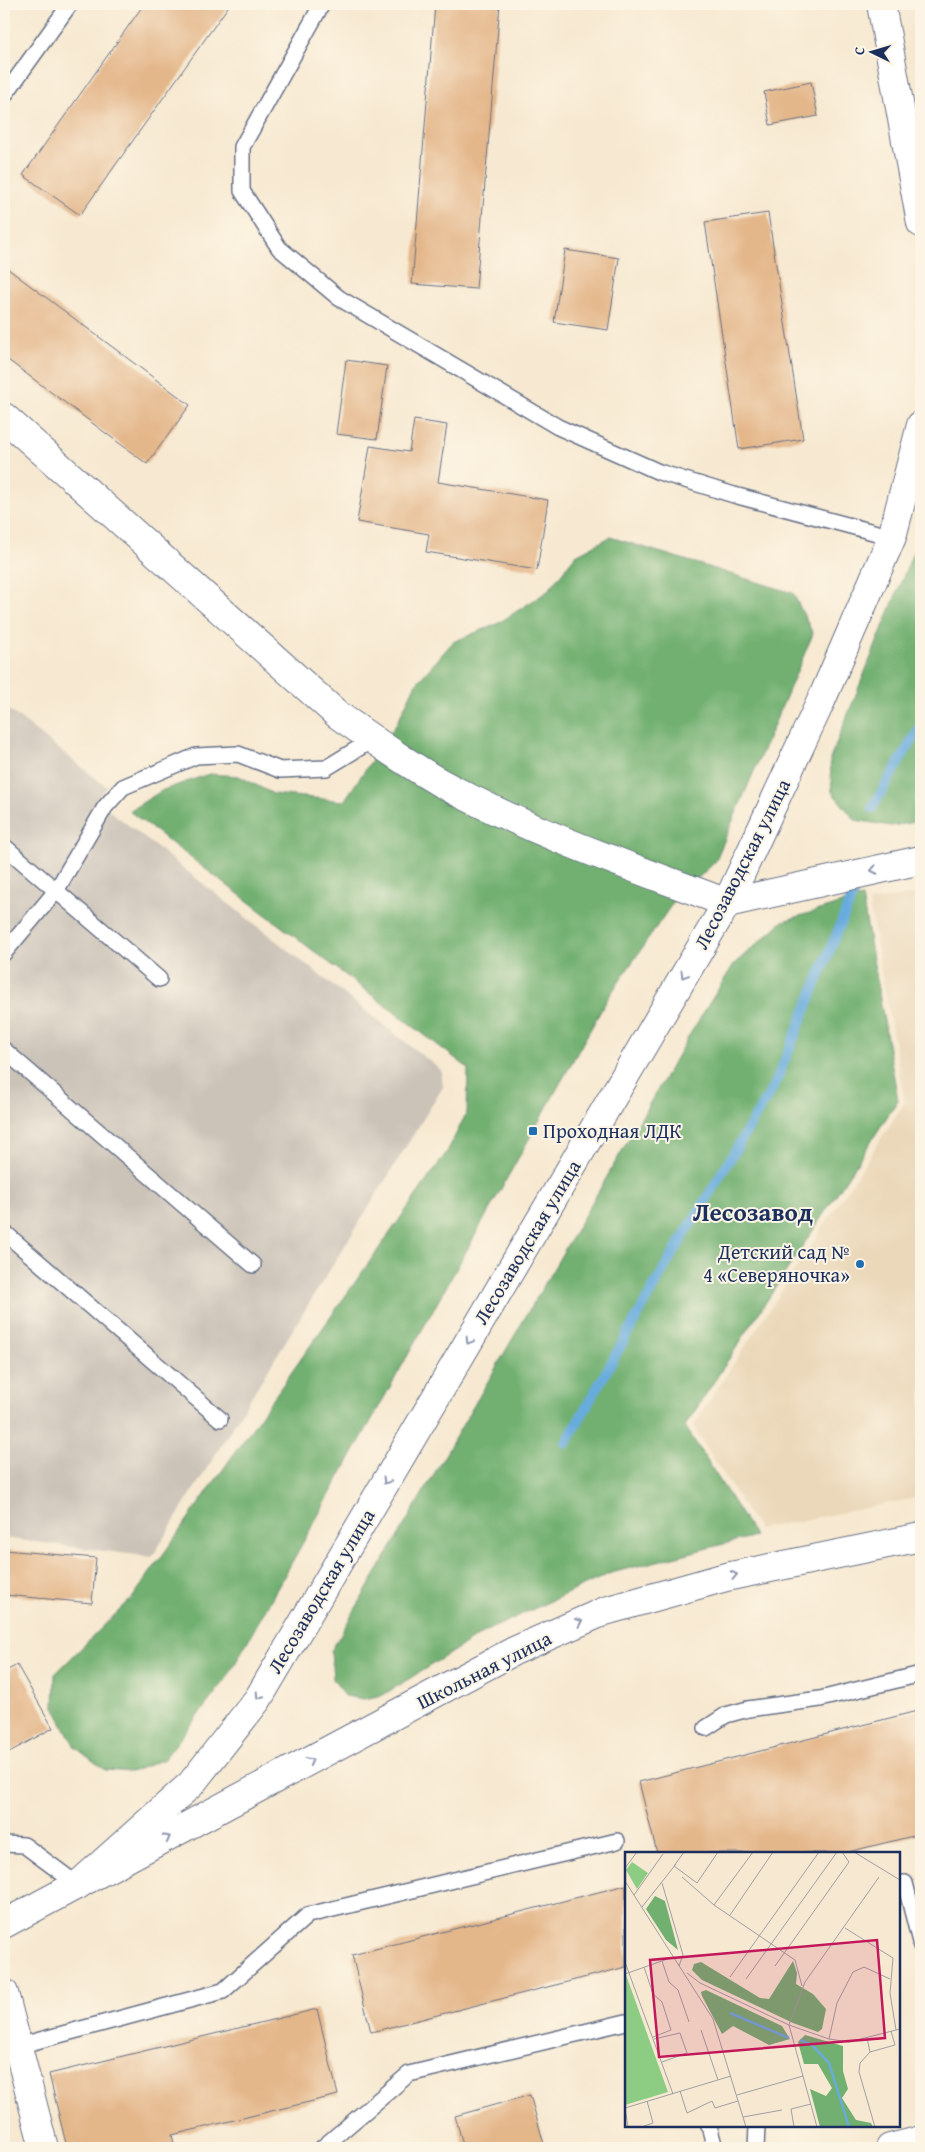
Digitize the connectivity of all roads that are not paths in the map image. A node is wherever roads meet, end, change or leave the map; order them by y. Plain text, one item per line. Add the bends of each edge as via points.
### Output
1 (70, 4) edge
2 (322, 4) edge
3 (881, 4) edge
4 (4, 96) edge
5 (916, 169) edge
6 (921, 223) edge
7 (4, 417) edge
8 (921, 425) edge
9 (892, 537) junction
10 (372, 740) junction
11 (4, 846) edge
12 (921, 860) edge
13 (56, 891) junction
14 (727, 902) junction
15 (4, 953) edge
16 (159, 979) dead end
17 (4, 1050) edge
18 (4, 1232) edge
19 (253, 1265) dead end
20 (220, 1419) dead end
21 (921, 1537) edge
22 (921, 1674) edge
23 (706, 1728) dead end
24 (617, 1841) dead end
25 (4, 1844) edge
26 (900, 1884) edge
27 (78, 1886) junction
28 (4, 1924) edge
29 (921, 1946) edge
30 (4, 1993) edge
31 (625, 2022) edge
32 (18, 2046) junction
33 (709, 2127) edge
34 (758, 2127) edge
35 (921, 2140) edge
36 (44, 2148) edge
37 (322, 2148) edge
38 (715, 2148) edge
39 (756, 2148) edge
40 (890, 2148) edge

1 - 4 lane
2 - 9 lane via 242,147 242,191 279,248 340,298 558,427 659,472
3 - 5 main road
5 - 6 main road
7 - 10 main road via 338,715
8 - 9 main road, Лесозаводская улица
9 - 14 main road, Лесозаводская улица via 821,701
10 - 13 lane via 326,768 280,770 238,754 196,756 123,787 105,807
10 - 14 main road via 439,782 515,820 608,859
11 - 13 lane
12 -> 14 main road
13 - 15 lane
13 - 16 lane
14 -> 27 main road, Лесозаводская улица via 258,1699 191,1784
17 - 19 lane
18 - 20 lane
27 -> 21 main road, Школьная улица via 514,1651 605,1611 726,1577
22 - 23 lane via 820,1698 748,1708
24 - 32 lane via 308,1915 223,1991
25 - 27 lane via 24,1845
26 - 29 lane via 905,1883
27 - 28 main road
30 - 32 main road
31 - 37 lane via 409,2074
32 - 36 main road
33 - 38 lane
34 - 39 lane
35 - 40 main road

